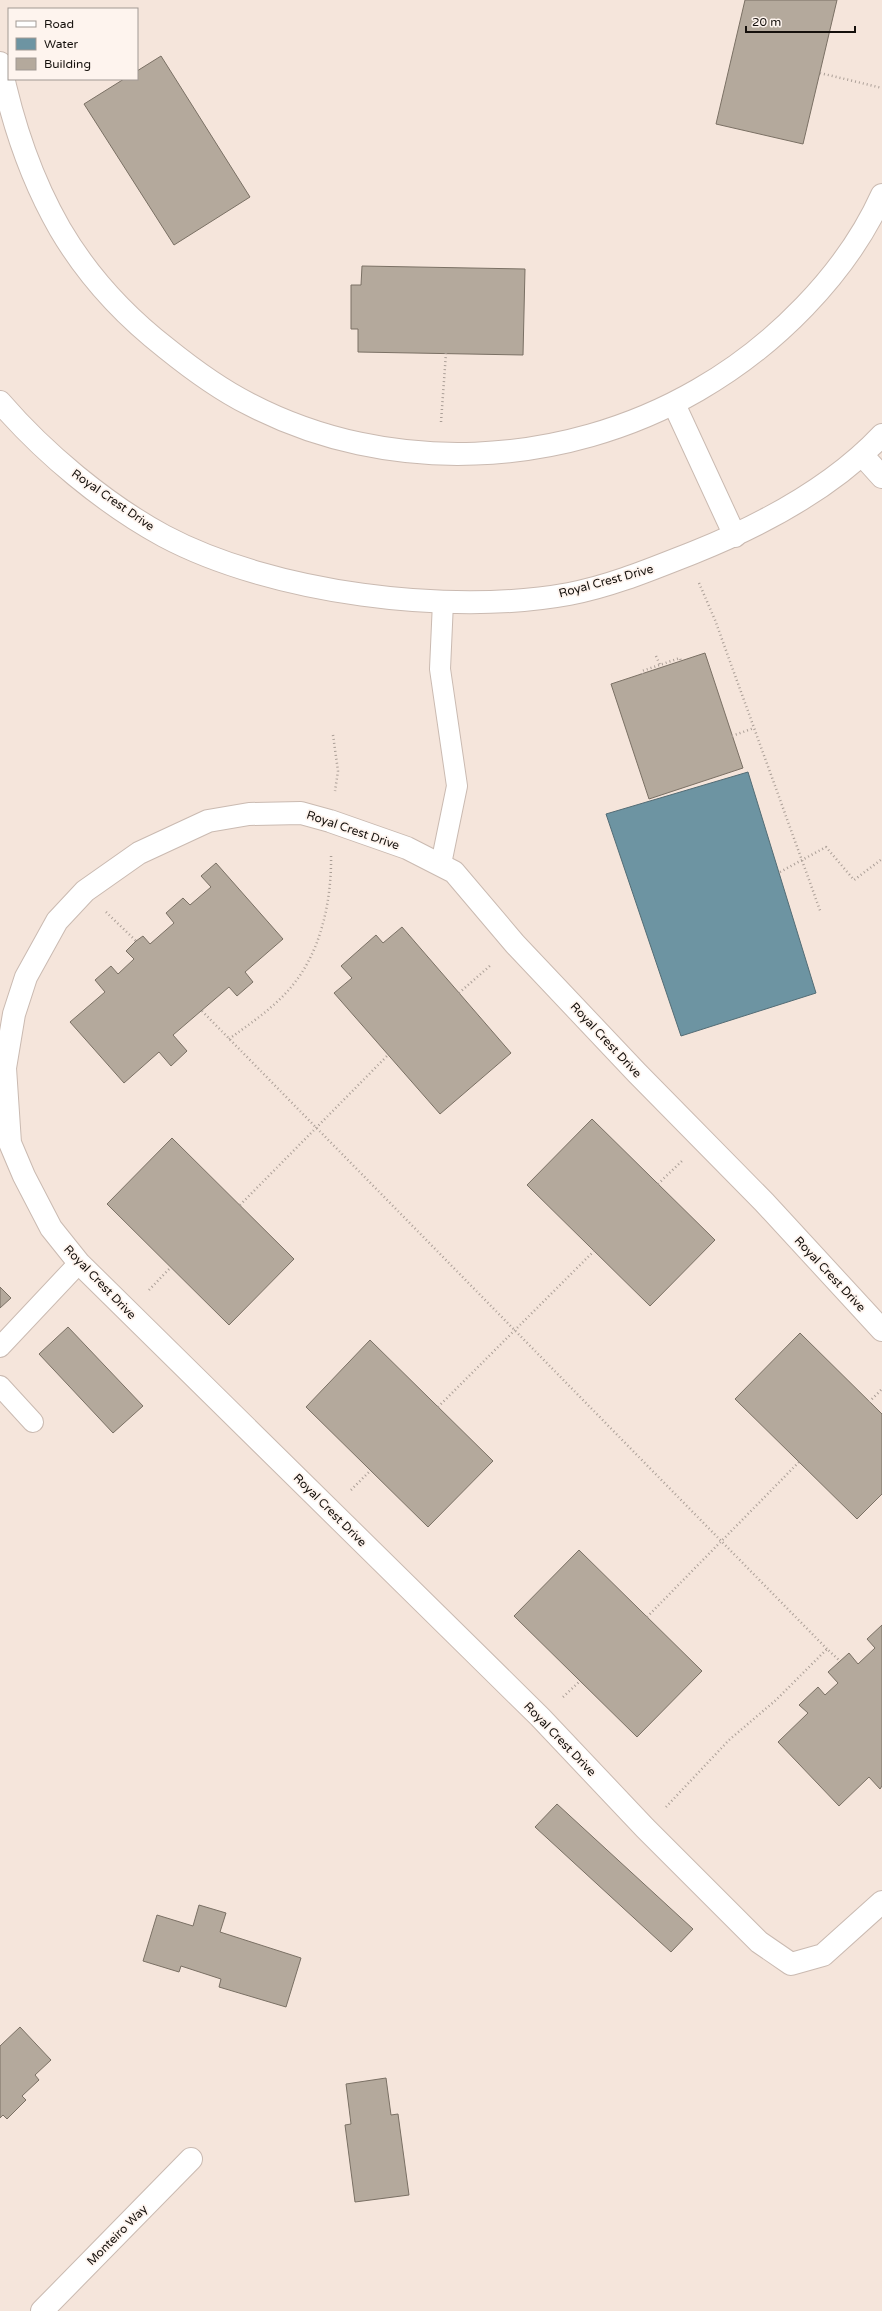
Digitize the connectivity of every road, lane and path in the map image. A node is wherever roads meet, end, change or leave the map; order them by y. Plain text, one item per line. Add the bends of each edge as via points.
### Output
1 (0, 63) edge
2 (820, 73) dead end
3 (882, 88) edge
4 (882, 195) edge
5 (446, 353) dead end
6 (0, 402) edge
7 (674, 404) junction
8 (882, 435) edge
9 (438, 454) junction
10 (862, 456) junction
11 (882, 477) edge
12 (735, 536) junction
13 (687, 555) junction
14 (443, 602) junction
15 (656, 656) dead end
16 (680, 661) dead end
17 (660, 665) junction
18 (642, 674) dead end
19 (754, 728) junction
20 (333, 735) dead end
21 (732, 736) dead end
22 (330, 821) junction
23 (882, 859) edge
24 (802, 860) junction
25 (441, 864) junction
26 (780, 872) dead end
27 (85, 891) junction
28 (821, 912) dead end
29 (136, 941) dead end
30 (515, 944) junction
31 (459, 993) dead end
32 (202, 1011) dead end
33 (230, 1039) junction
34 (388, 1055) dead end
35 (316, 1128) junction
36 (240, 1205) dead end
37 (594, 1251) dead end
38 (79, 1263) junction
39 (515, 1330) junction
40 (882, 1330) edge
41 (0, 1347) edge
42 (0, 1386) edge
43 (882, 1389) edge
44 (870, 1402) dead end
45 (438, 1407) dead end
46 (33, 1422) dead end
47 (799, 1462) dead end
48 (721, 1540) junction
49 (647, 1617) dead end
50 (827, 1649) junction
51 (840, 1661) dead end
52 (645, 1828) junction
53 (882, 1902) edge
54 (192, 2159) dead end
55 (42, 2311) edge

1 - 9 street via 10,111 31,172 61,231 99,284 144,331 194,371 250,405 310,430 374,446
2 - 3 path
4 - 7 street via 848,253 812,298 770,339 724,375
5 - 9 path
6 - 14 street, Royal Crest Drive via 58,460 116,505 164,536 217,560 331,589 397,599
7 - 9 street via 618,428 559,444 499,453
7 - 12 street
8 - 10 street, Royal Crest Drive
10 - 11 street
10 - 12 street, Royal Crest Drive via 801,499
12 - 13 street, Royal Crest Drive
13 - 14 street, Royal Crest Drive via 644,573 569,594 481,602
13 - 19 path via 715,620
14 - 25 lane via 440,669 457,786
15 - 17 path
16 - 17 path via 680,658
17 - 18 path via 642,671
19 - 21 path
19 - 24 path
20 - 22 path via 338,771
22 - 25 street, Royal Crest Drive via 407,848
22 - 27 street, Royal Crest Drive via 301,813 249,814 208,821 139,853
22 - 33 path via 332,877 320,939 293,985 261,1016
23 - 24 path via 854,880 826,848
24 - 26 path
24 - 28 path
25 - 30 street, Royal Crest Drive via 454,872
27 - 29 path
27 - 38 street, Royal Crest Drive via 58,921 26,977 14,1014 5,1068 10,1143 51,1228
30 - 31 path
30 - 40 street, Royal Crest Drive via 636,1073 764,1202
32 - 33 path
33 - 35 path
34 - 35 path
35 - 36 path
35 - 39 path
37 - 39 path
38 - 41 lane
38 - 52 street, Royal Crest Drive via 529,1706
39 - 45 path
39 - 48 path
42 - 46 lane
43 - 44 path
47 - 48 path
48 - 49 path
48 - 50 path
50 - 51 path
50 - 52 path via 776,1700 729,1740
52 - 53 street, Royal Crest Drive via 759,1942 791,1964 823,1955
54 - 55 street, Monteiro Way

